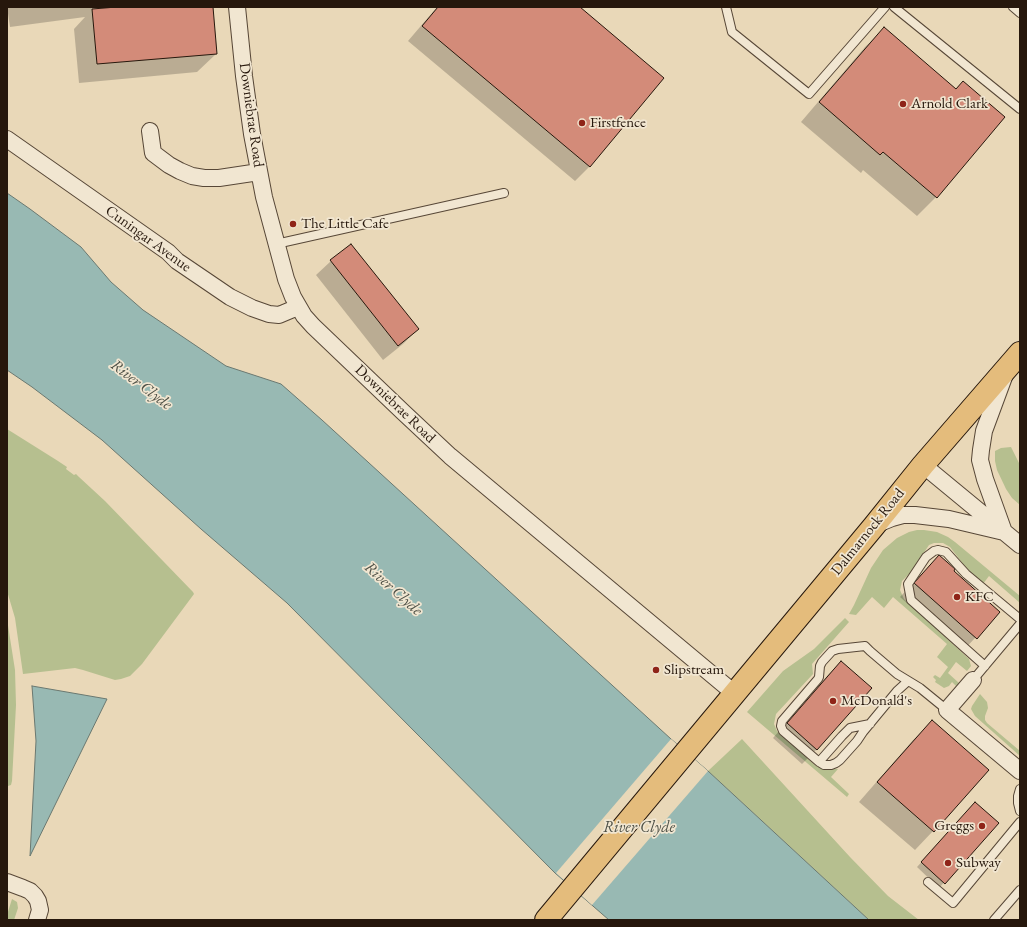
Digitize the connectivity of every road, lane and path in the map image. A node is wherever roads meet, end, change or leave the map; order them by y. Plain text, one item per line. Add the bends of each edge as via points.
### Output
1 (237, 7) edge
2 (726, 7) edge
3 (885, 7) edge
4 (894, 7) edge
5 (1013, 7) edge
6 (1020, 13) edge
7 (1020, 109) edge
8 (150, 131) dead end
9 (7, 139) edge
10 (259, 172) junction
11 (504, 193) dead end
12 (276, 244) junction
13 (298, 307) junction
14 (1014, 360) edge
15 (923, 465) junction
16 (874, 526) junction
17 (1004, 532) junction
18 (1020, 545) edge
19 (1020, 619) edge
20 (1020, 624) edge
21 (985, 666) junction
22 (973, 680) joint
23 (908, 681) junction
24 (734, 694) junction
25 (947, 710) junction
26 (870, 724) junction
27 (819, 762) junction
28 (1020, 772) edge
29 (1020, 789) edge
30 (1020, 811) edge
31 (1020, 822) edge
32 (7, 882) edge
33 (928, 882) dead end
34 (1020, 890) edge
35 (37, 920) edge
36 (546, 920) edge
37 (994, 920) edge

1 - 10 street, Downiebrae Road via 244,76
2 - 3 lane via 732,32 809,94
4 - 7 lane
5 - 6 lane
8 - 10 street via 154,153 169,165 192,176 219,178
9 - 13 street, Cuningar Avenue via 230,297 269,314 279,314
10 - 12 street, Downiebrae Road
11 - 12 lane
12 - 13 street, Downiebrae Road
13 - 24 street, Downiebrae Road via 313,326 429,437
14 - 15 main road, Dalmarnock Road
14 - 17 street via 984,431 980,460
15 - 16 main road, Dalmarnock Road
15 - 17 street
16 - 17 street via 903,515 915,515 949,519
16 - 24 main road, Dalmarnock Road
17 - 18 street
19 - 21 lane via 966,574 946,552 934,551 926,557 908,584 911,600
20 - 21 lane
21 - 22 lane
22 - 25 street
23 - 25 lane
23 - 26 lane
23 - 27 lane via 865,646 838,648 832,651 822,662 818,679 782,721 781,726
24 - 36 main road, Dalmarnock Road
25 - 28 street
26 - 27 lane via 850,728
26 - 27 lane via 836,763 827,766
29 - 30 lane
31 - 33 lane via 954,903
32 - 35 street via 30,891 35,896 40,910
34 - 37 lane

